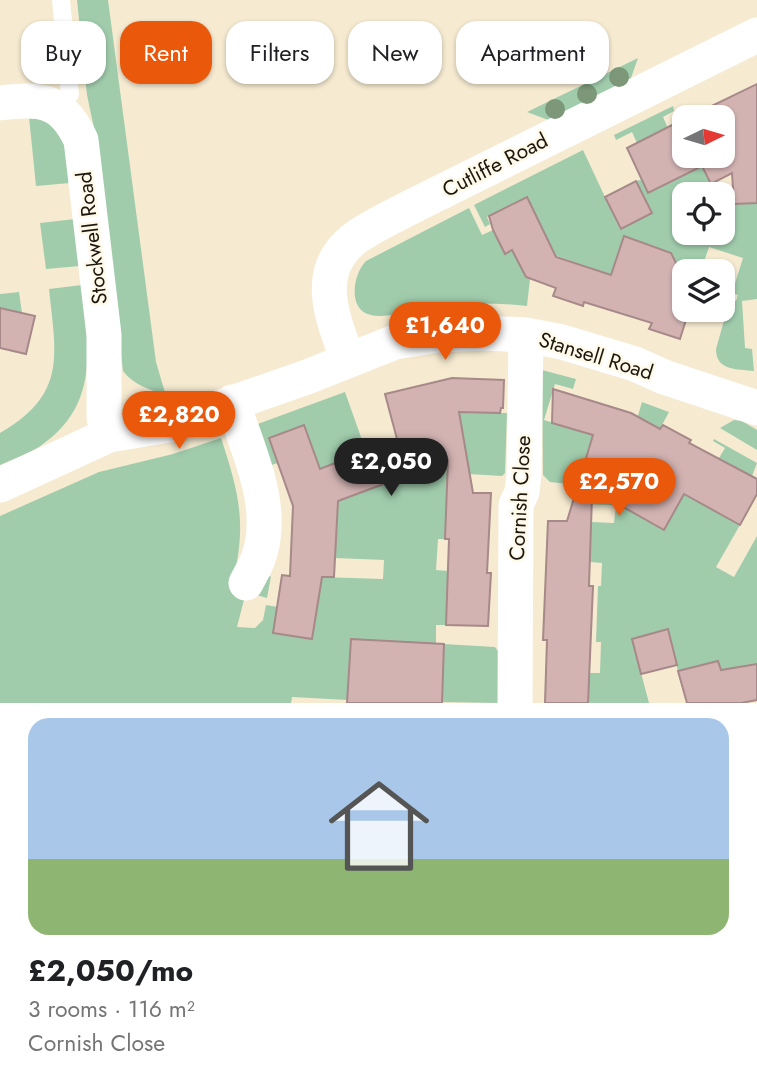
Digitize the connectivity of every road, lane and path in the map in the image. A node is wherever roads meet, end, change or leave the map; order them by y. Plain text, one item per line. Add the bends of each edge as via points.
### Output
1 (61, 0) edge
2 (757, 36) edge
3 (0, 103) edge
4 (60, 110) junction
5 (526, 335) junction
6 (348, 360) junction
7 (232, 402) junction
8 (757, 408) edge
9 (109, 435) junction
10 (0, 485) edge
11 (246, 583) dead end
12 (515, 703) edge

1 - 4 lane via 70,94
2 - 6 street, Cutliffe Road via 356,237 334,264 329,283 329,303
3 - 4 street via 33,99
4 - 9 street, Stockwell Road via 81,140 104,335 104,418
5 - 6 street, Stansell Road via 438,335 395,342
5 - 8 street, Stansell Road via 607,355
5 - 12 street, Cornish Close via 524,474 516,505
6 - 7 street, Stansell Road
7 - 9 street, Stansell Road via 169,425
7 - 11 street via 263,508 262,542
9 - 10 street, Stansell Road

